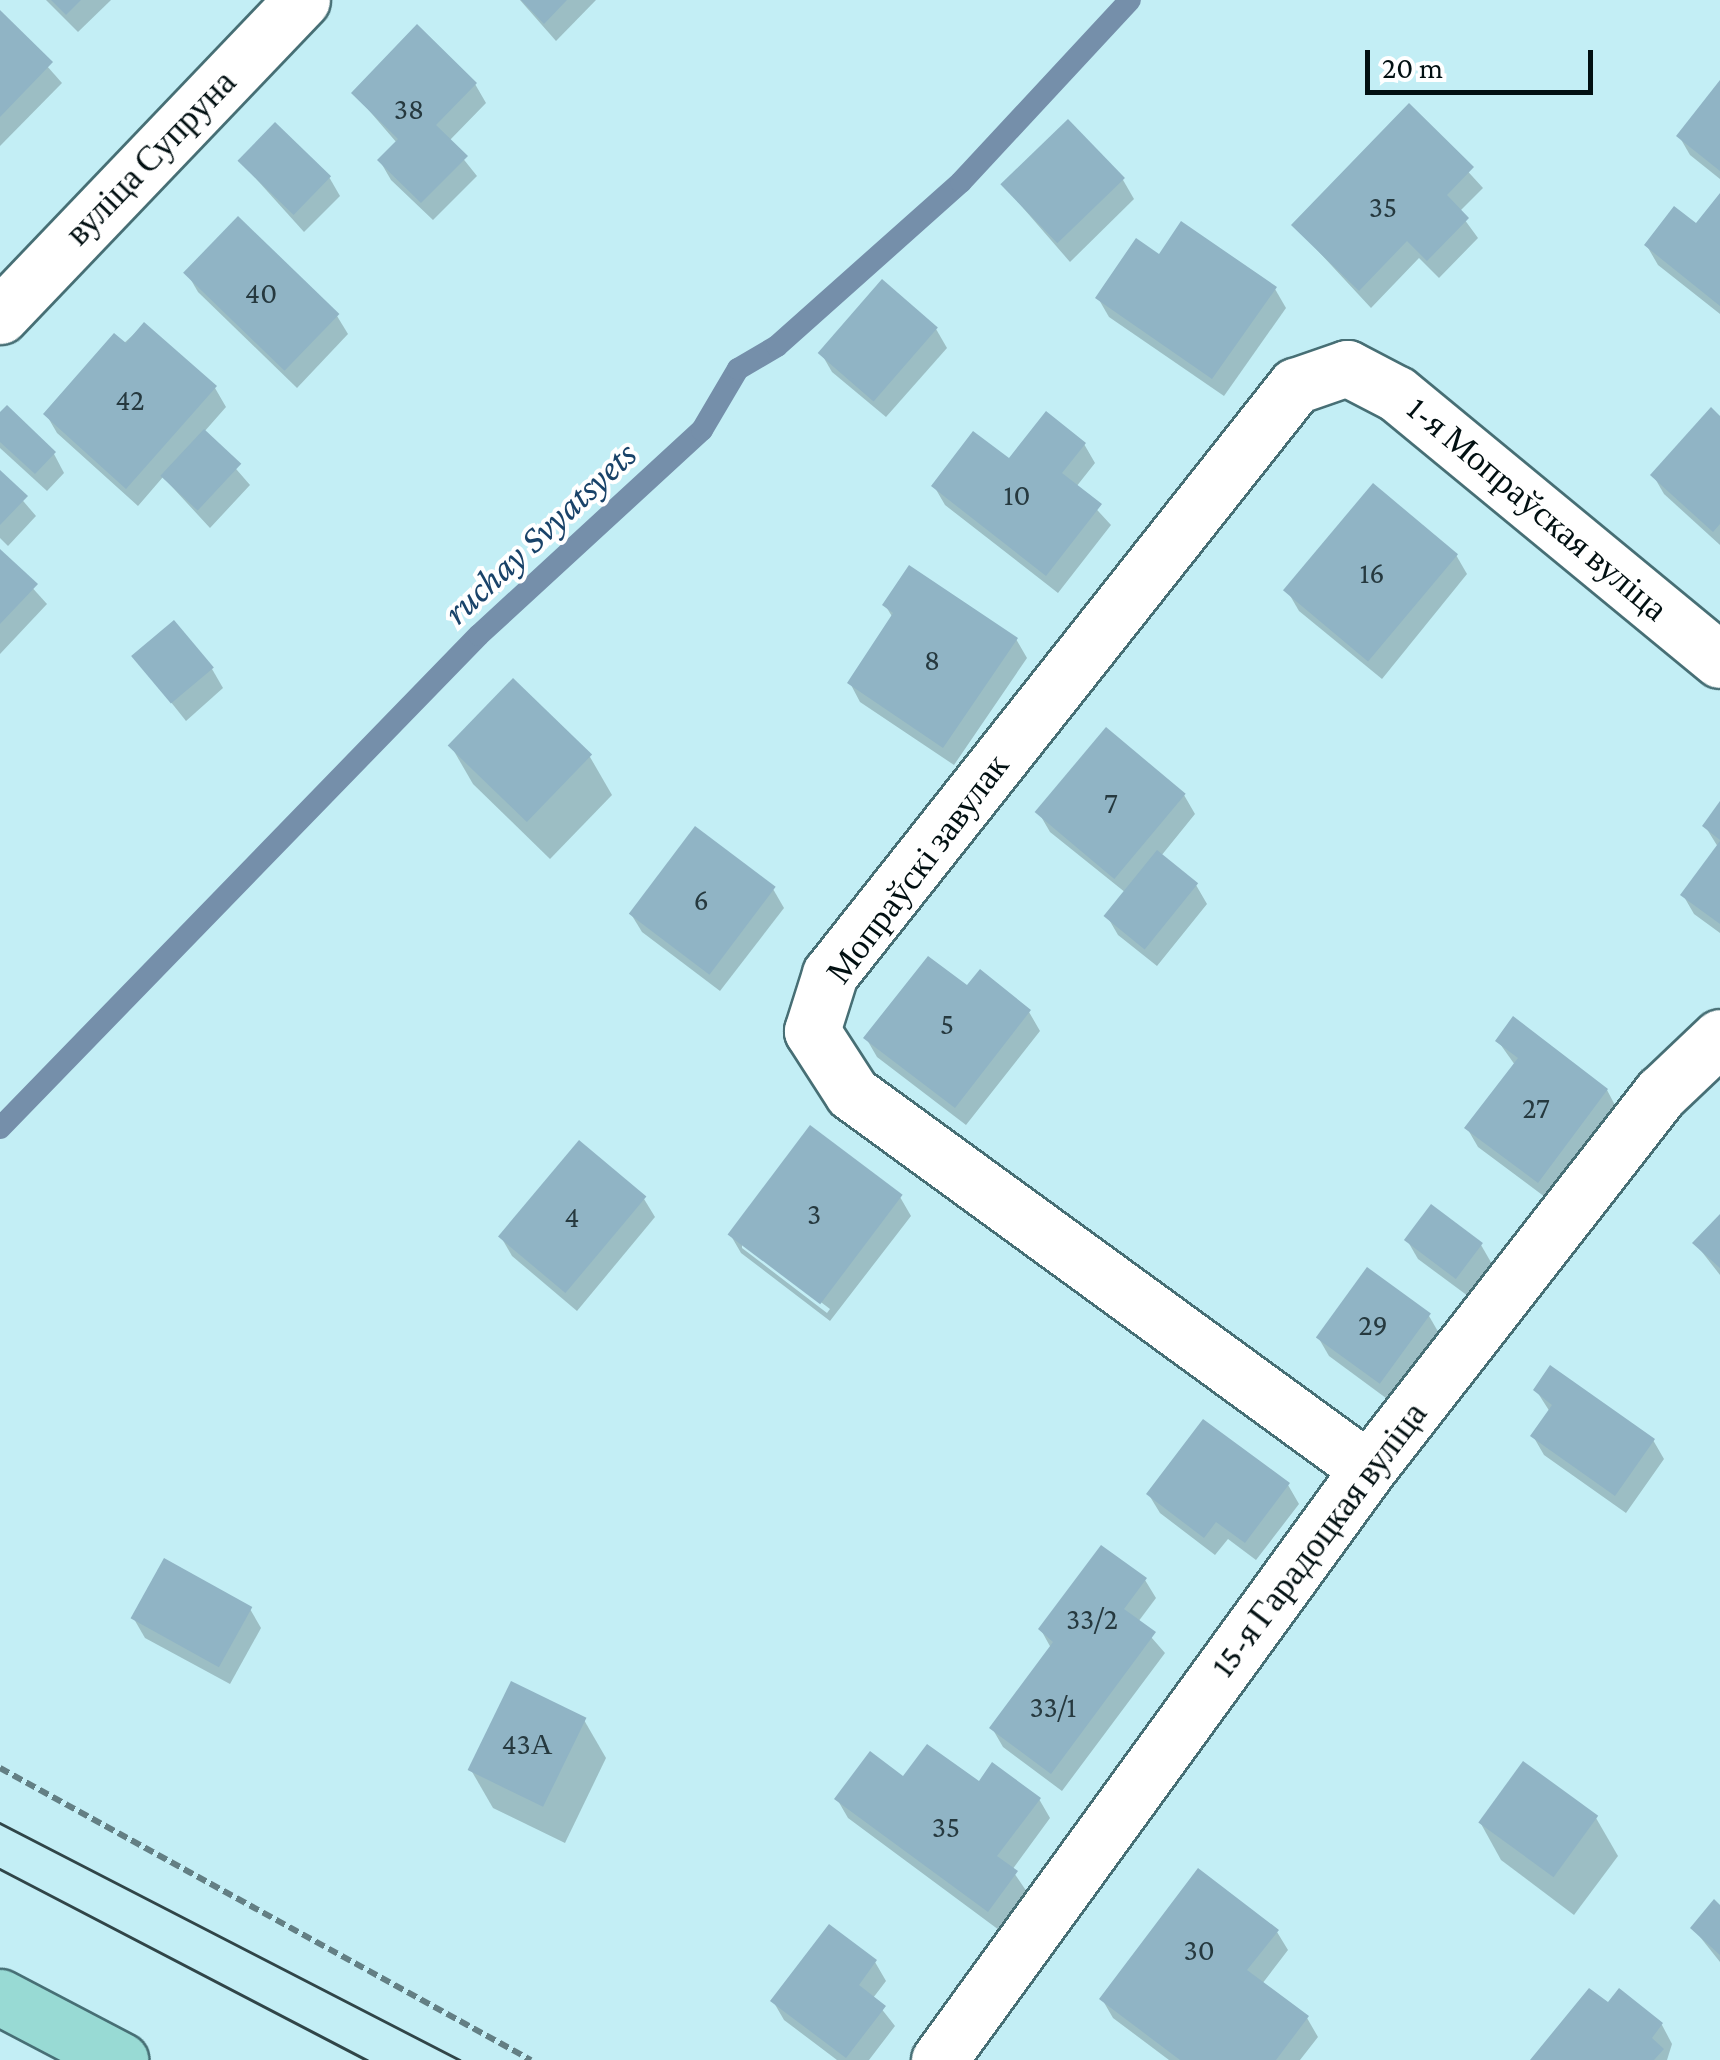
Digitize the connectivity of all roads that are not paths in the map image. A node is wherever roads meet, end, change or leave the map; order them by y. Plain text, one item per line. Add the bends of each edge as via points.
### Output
1 (302, 0) edge
2 (0, 316) edge
3 (1347, 368) joint
4 (1720, 660) edge
5 (1720, 1037) edge
6 (1368, 1469) junction
7 (0, 1997) edge
8 (120, 2060) edge
9 (939, 2060) edge

1 - 2 street, вуліца Супруна
3 - 4 street, 1-я Мопраўская вуліца via 1398,394
3 - 6 street, Мопраўскі завулак via 1296,386 830,974 812,1031 852,1092
5 - 6 street, 15-я Гарадоцкая вуліца via 1661,1094
6 - 9 street, 15-я Гарадоцкая вуліца
7 - 8 main road

